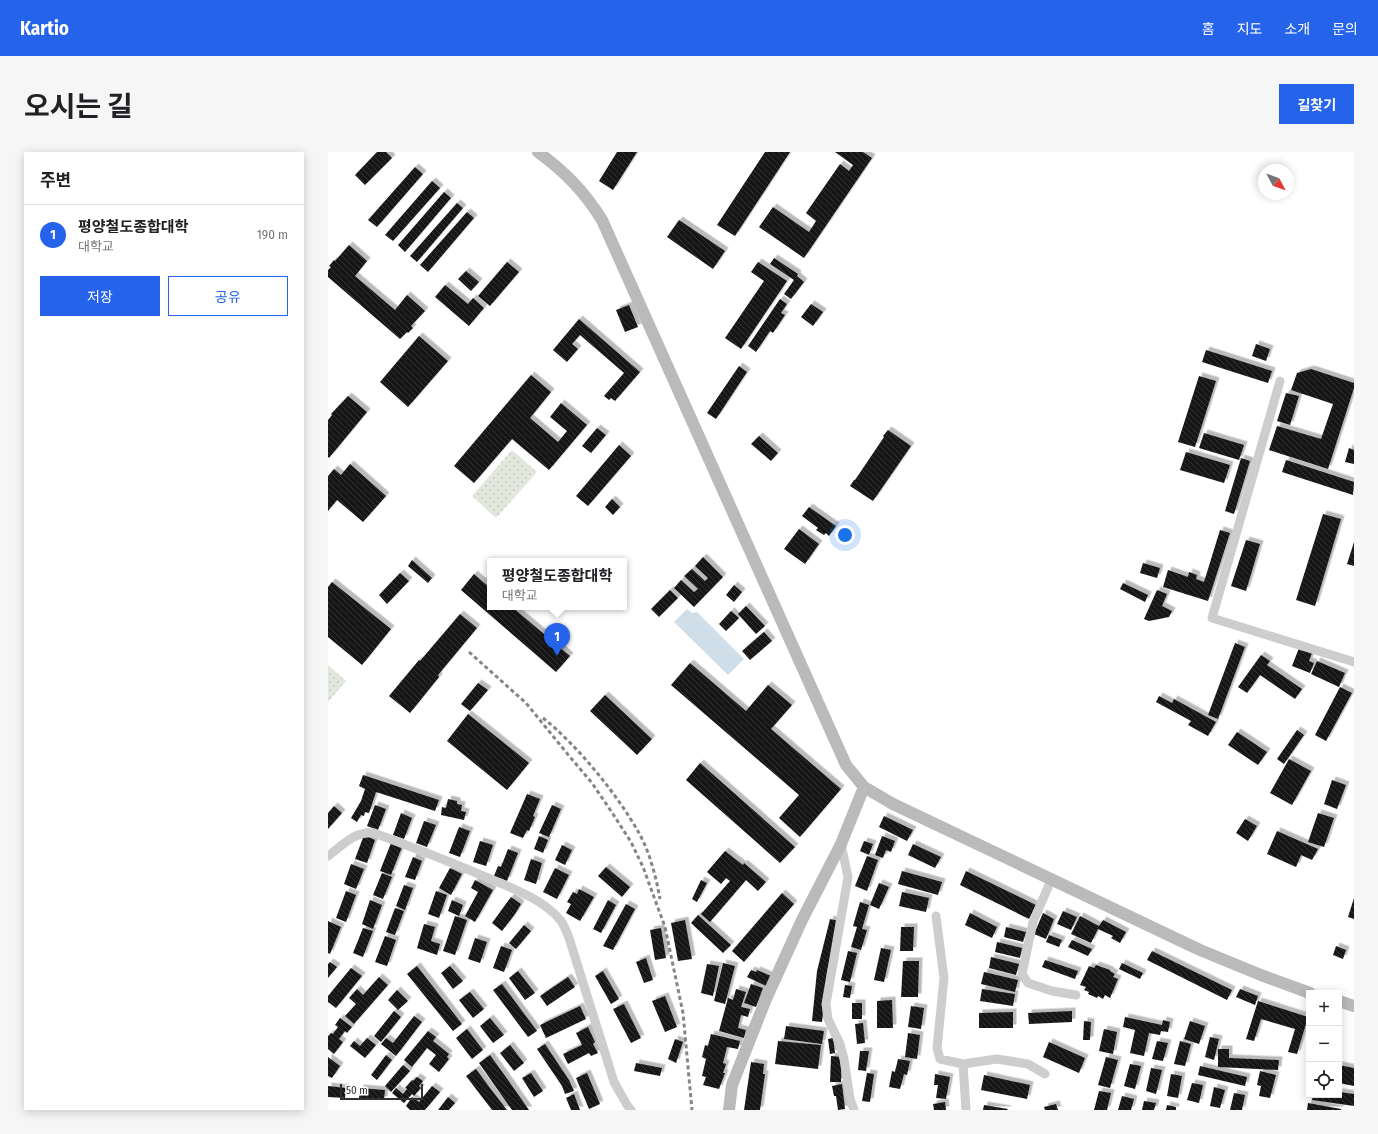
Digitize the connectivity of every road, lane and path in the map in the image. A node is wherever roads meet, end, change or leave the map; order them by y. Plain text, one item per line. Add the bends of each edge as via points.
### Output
1 (538, 152) edge
2 (1280, 381) dead end
3 (1354, 662) edge
4 (864, 787) junction
5 (841, 844) junction
6 (328, 856) edge
7 (1052, 878) junction
8 (936, 916) dead end
9 (1306, 992) edge
10 (1076, 995) dead end
11 (1342, 1003) edge
12 (1354, 1006) edge
13 (963, 1064) junction
14 (1045, 1074) dead end
15 (631, 1110) edge
16 (729, 1110) edge
17 (854, 1110) edge
18 (966, 1110) edge

1 - 4 street via 571,180 590,201 602,220 846,765
2 - 3 street via 1212,618
4 - 5 street
4 - 7 street via 893,804
5 - 16 street via 802,920 766,999 732,1085
5 - 17 street via 848,877 826,1004 828,1019 844,1059
6 - 15 street via 357,835 374,833 445,859 509,887 536,899 552,912 562,921 570,941 614,1082
7 - 9 street via 1200,950
7 - 10 street via 1032,922 1022,974 1028,983
8 - 13 street via 944,978 937,1048 940,1058
11 - 12 street
13 - 14 street via 997,1060 1028,1064
13 - 18 street

